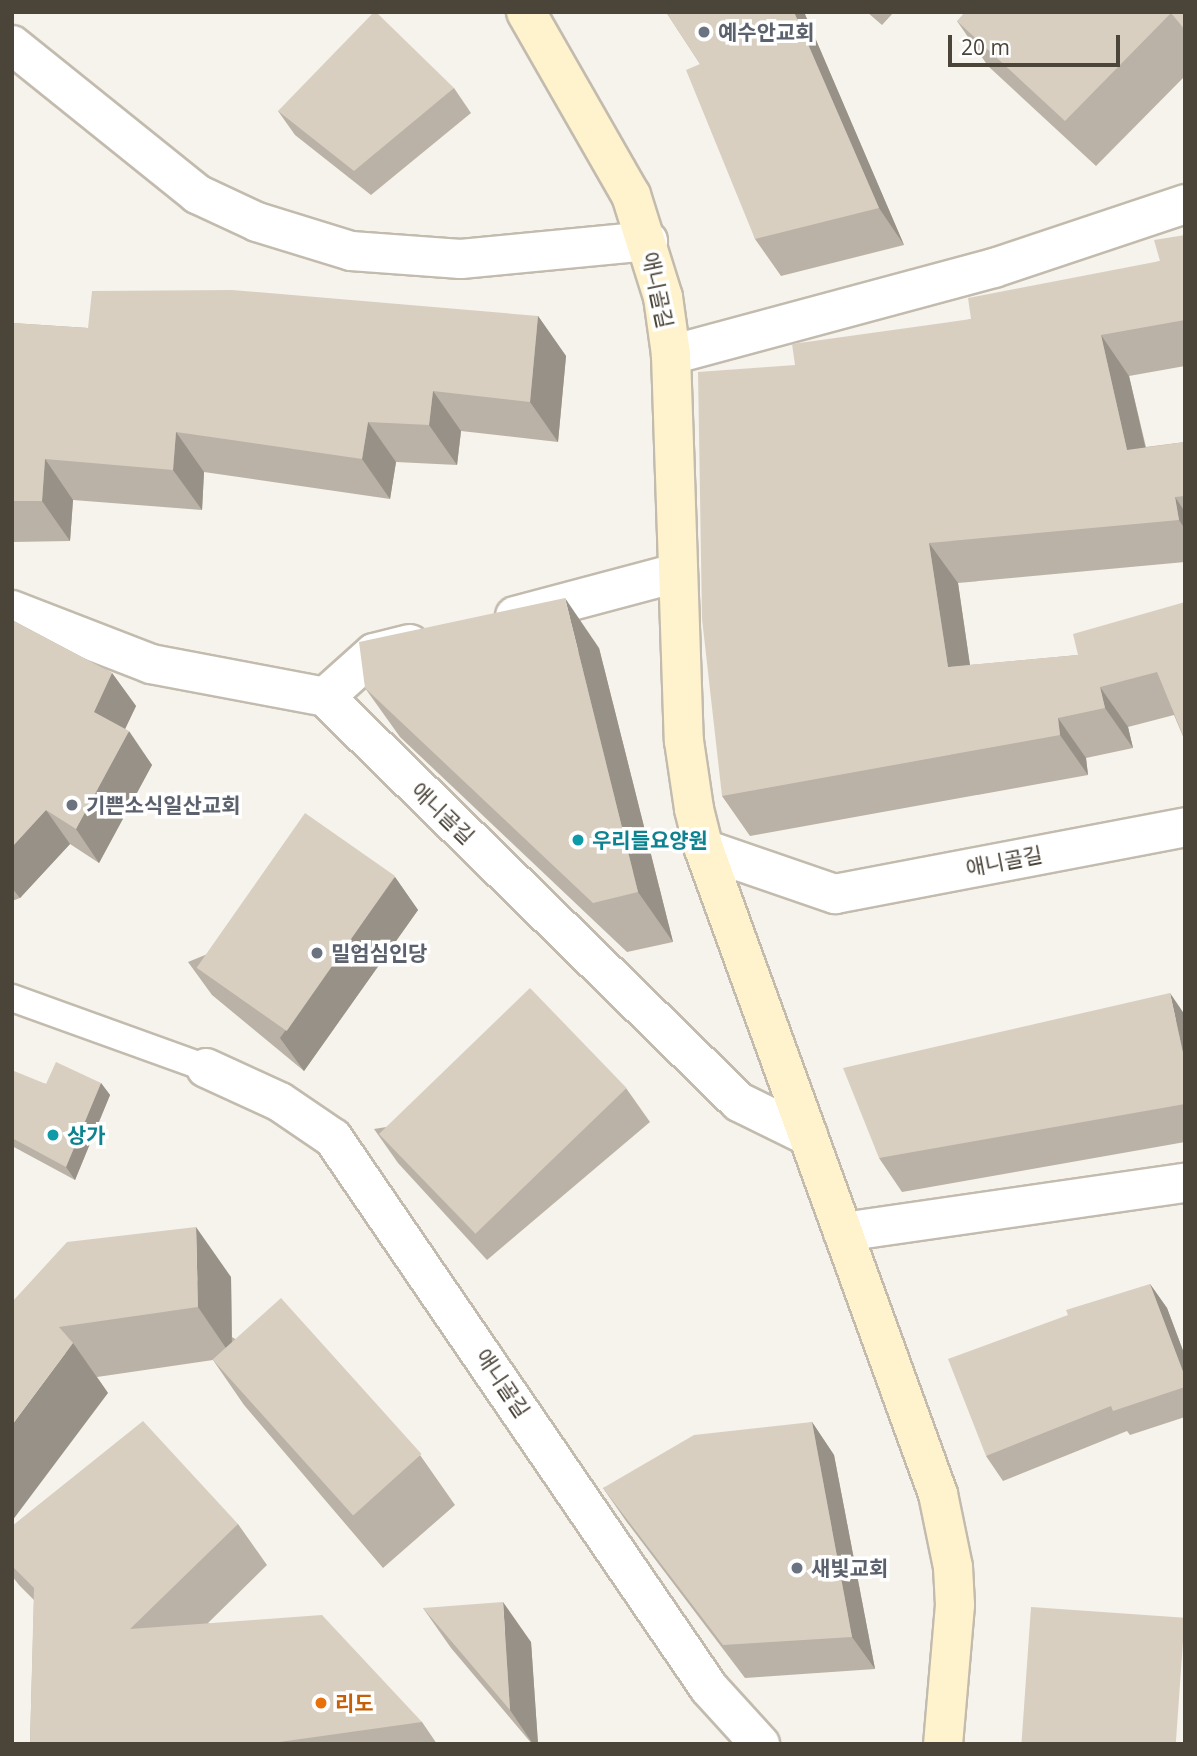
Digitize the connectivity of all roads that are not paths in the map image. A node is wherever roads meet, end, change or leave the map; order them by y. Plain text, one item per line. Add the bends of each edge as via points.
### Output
1 (527, 12) edge
2 (12, 45) edge
3 (1185, 204) edge
4 (648, 241) junction
5 (671, 355) junction
6 (677, 573) junction
7 (12, 610) edge
8 (480, 625) edge
9 (440, 636) edge
10 (325, 697) junction
11 (1185, 827) edge
12 (704, 849) junction
13 (12, 998) edge
14 (206, 1068) joint
15 (808, 1136) junction
16 (1185, 1183) edge
17 (843, 1232) junction
18 (760, 1744) edge
19 (943, 1744) edge

1 - 4 street, 애니골길 via 631,195
2 - 4 street via 197,194 257,222 337,247 461,259
3 - 5 street via 994,268
4 - 5 street, 애니골길
5 - 6 street, 애니골길
6 - 8 street
6 - 12 street, 애니골길 via 684,741
7 - 10 street via 151,664
9 - 10 street via 374,653
10 - 15 street, 애니골길 via 739,1102
11 - 12 street, 애니골길 via 835,894
12 - 15 street, 애니골길
13 - 14 lane
14 - 18 street, 애니골길 via 280,1102 333,1138 709,1688
15 - 17 street, 애니골길
16 - 17 street
17 - 19 street, 애니골길 via 947,1527 955,1605

